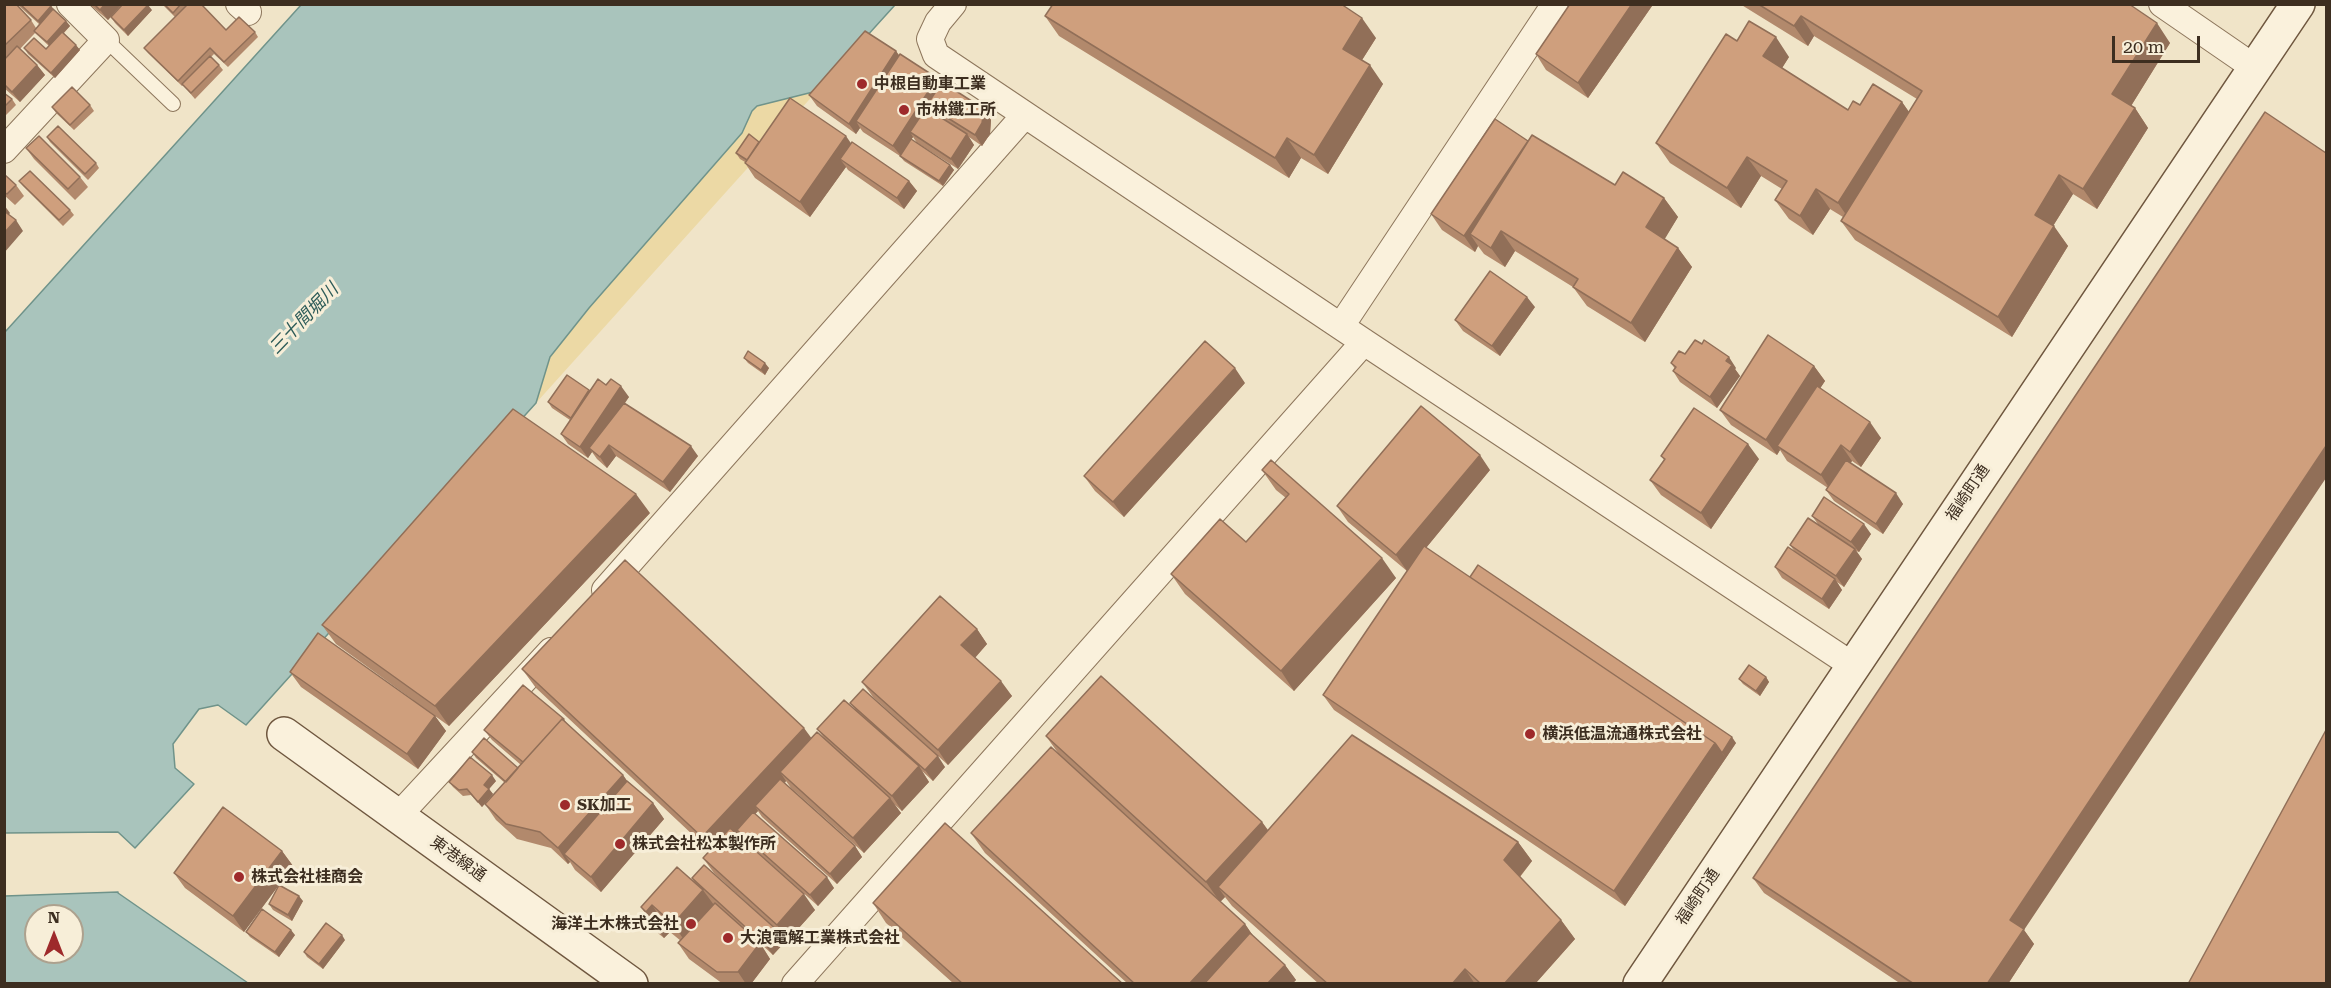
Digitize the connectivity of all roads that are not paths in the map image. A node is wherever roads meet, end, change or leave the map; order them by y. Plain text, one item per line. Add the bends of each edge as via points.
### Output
1 (70, 4) edge
2 (953, 4) edge
3 (1555, 4) edge
4 (2162, 4) edge
5 (2298, 4) edge
6 (106, 39) junction
7 (2255, 68) junction
8 (173, 104) dead end
9 (1024, 116) junction
10 (4, 150) edge
11 (1341, 326) junction
12 (1364, 342) junction
13 (591, 606) edge
14 (567, 633) edge
15 (1852, 665) junction
16 (284, 734) dead end
17 (398, 816) junction
18 (632, 984) edge
19 (795, 984) edge
20 (1640, 984) edge

1 - 6 street
2 - 9 street via 930,39 936,55
3 - 11 street
4 - 7 street
5 - 7 street, 福崎町通
6 - 8 lane
6 - 10 street
7 - 15 street, 福崎町通
9 - 11 street
9 - 13 street
11 - 12 street
12 - 15 street
12 - 19 street
14 - 17 street
15 - 20 street, 福崎町通
16 - 17 street, 東港線通
17 - 18 street, 東港線通

